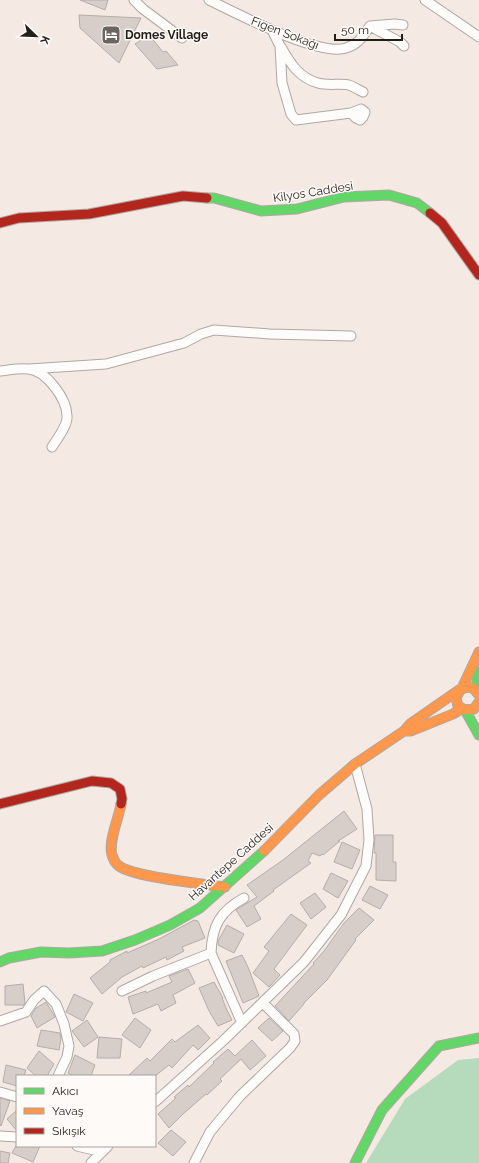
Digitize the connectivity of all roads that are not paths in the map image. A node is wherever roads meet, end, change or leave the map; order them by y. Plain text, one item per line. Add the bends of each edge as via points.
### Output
1 (134, 0) edge
2 (209, 0) edge
3 (425, 0) edge
4 (370, 26) junction
5 (403, 26) dead end
6 (272, 30) junction
7 (479, 37) edge
8 (182, 38) dead end
9 (280, 46) junction
10 (404, 46) dead end
11 (363, 92) dead end
12 (351, 113) dead end
13 (0, 223) edge
14 (479, 275) edge
15 (351, 336) dead end
16 (30, 369) junction
17 (0, 371) edge
18 (52, 447) dead end
19 (479, 652) edge
20 (479, 672) edge
21 (461, 689) junction
22 (478, 693) edge
23 (479, 702) edge
24 (463, 710) junction
25 (404, 731) junction
26 (479, 735) edge
27 (355, 764) junction
28 (0, 804) edge
29 (225, 887) junction
30 (244, 898) dead end
31 (211, 953) junction
32 (0, 962) edge
33 (122, 991) dead end
34 (262, 1003) junction
35 (0, 1021) edge
36 (242, 1023) junction
37 (479, 1038) edge
38 (59, 1075) edge
39 (0, 1092) edge
40 (16, 1097) edge
41 (156, 1101) edge
42 (0, 1136) edge
43 (16, 1137) edge
44 (86, 1147) edge
45 (105, 1149) edge
46 (92, 1163) edge
47 (194, 1163) edge
48 (355, 1163) edge

1 - 8 street
2 - 6 street, Figen Sokağı
3 - 7 street
4 - 5 street
4 - 6 street, Figen Sokağı via 359,42 345,49 325,48
4 - 10 street
6 - 9 street
9 - 11 street via 293,67 302,75 318,83 348,85
9 - 12 street via 282,84 291,114 296,120
13 - 14 street, Kilyos Caddesi via 19,218 89,214 183,196 214,198 261,211 297,209 344,197 389,195 417,203 442,223
15 - 16 street via 214,330 184,343 106,364
16 - 17 street
16 - 18 street via 55,386 65,405 68,417
19 - 21 street
20 - 22 street
21 - 22 street via 470,687
21 - 24 street via 456,702
21 - 25 street, Havantepe Caddesi via 410,724
23 - 24 street, Havantepe Caddesi via 473,709
24 - 25 street, Havantepe Caddesi via 411,731
24 - 26 street
25 - 27 street, Havantepe Caddesi
27 - 29 street, Havantepe Caddesi via 319,795 272,844
27 - 34 street via 366,809 369,840 366,866 341,915 304,962
28 - 29 street via 104,780 118,787 122,793 123,802 112,842 112,858 118,867 151,876
29 - 32 street, Havantepe Caddesi via 200,908 170,925 102,951 40,952
30 - 31 street via 231,905 218,920 211,940
31 - 33 street
31 - 36 street
34 - 36 street
34 - 47 street via 294,1034 295,1041 240,1096 210,1132
35 - 38 street via 26,1012 44,990 56,1004 69,1046 68,1057
36 - 41 street
37 - 48 street via 439,1046 382,1110
39 - 40 street
42 - 43 street
44 - 45 street
45 - 46 street

